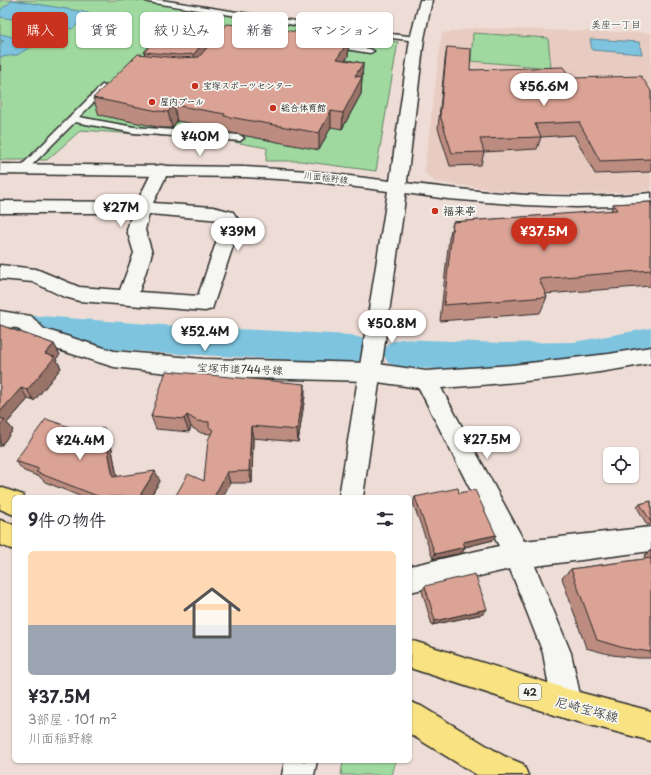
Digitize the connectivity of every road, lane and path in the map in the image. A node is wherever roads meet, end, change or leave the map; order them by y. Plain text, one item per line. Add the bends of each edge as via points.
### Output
1 (148, 0) edge
2 (426, 0) edge
3 (418, 36) junction
4 (355, 48) edge
5 (370, 50) dead end
6 (112, 81) edge
7 (74, 119) junction
8 (240, 138) edge
9 (0, 169) edge
10 (22, 170) junction
11 (161, 170) junction
12 (397, 187) junction
13 (651, 199) edge
14 (0, 207) edge
15 (144, 208) junction
16 (0, 272) edge
17 (127, 299) junction
18 (0, 319) edge
19 (651, 355) edge
20 (371, 372) junction
21 (426, 380) junction
22 (351, 495) edge
23 (0, 498) edge
24 (12, 502) edge
25 (0, 532) edge
26 (12, 537) edge
27 (651, 538) edge
28 (517, 555) junction
29 (412, 578) edge
30 (412, 655) edge
31 (567, 704) junction
32 (412, 718) edge
33 (651, 726) edge
34 (301, 763) edge
35 (298, 775) edge
36 (512, 775) edge

1 - 3 lane via 339,30
2 - 3 street
3 - 12 street
4 - 5 lane
6 - 7 lane
7 - 8 lane via 134,130
7 - 10 lane
9 - 10 street, 川面稲野線
10 - 11 street, 川面稲野線
11 - 12 street, 川面稲野線 via 301,175
11 - 15 street
12 - 13 street, 川面稲野線 via 527,200
12 - 20 street
14 - 15 street
15 - 17 street via 136,230 142,253
15 - 17 street via 221,214 227,216 230,228 206,304
16 - 17 street via 42,278 74,293
18 - 20 street, 宝塚市道744号線 via 24,321 33,330 114,359 203,368
19 - 21 street, 宝塚市道744号線 via 609,363 512,374
20 - 21 street, 宝塚市道744号線
20 - 22 street
21 - 28 street
23 - 24 main road
25 - 26 main road
27 - 28 street
28 - 29 street
28 - 31 street via 557,652
30 - 31 main road, 尼崎宝塚線 / 42
31 - 33 main road, 尼崎宝塚線 / 42
32 - 36 main road via 493,767
34 - 35 street

